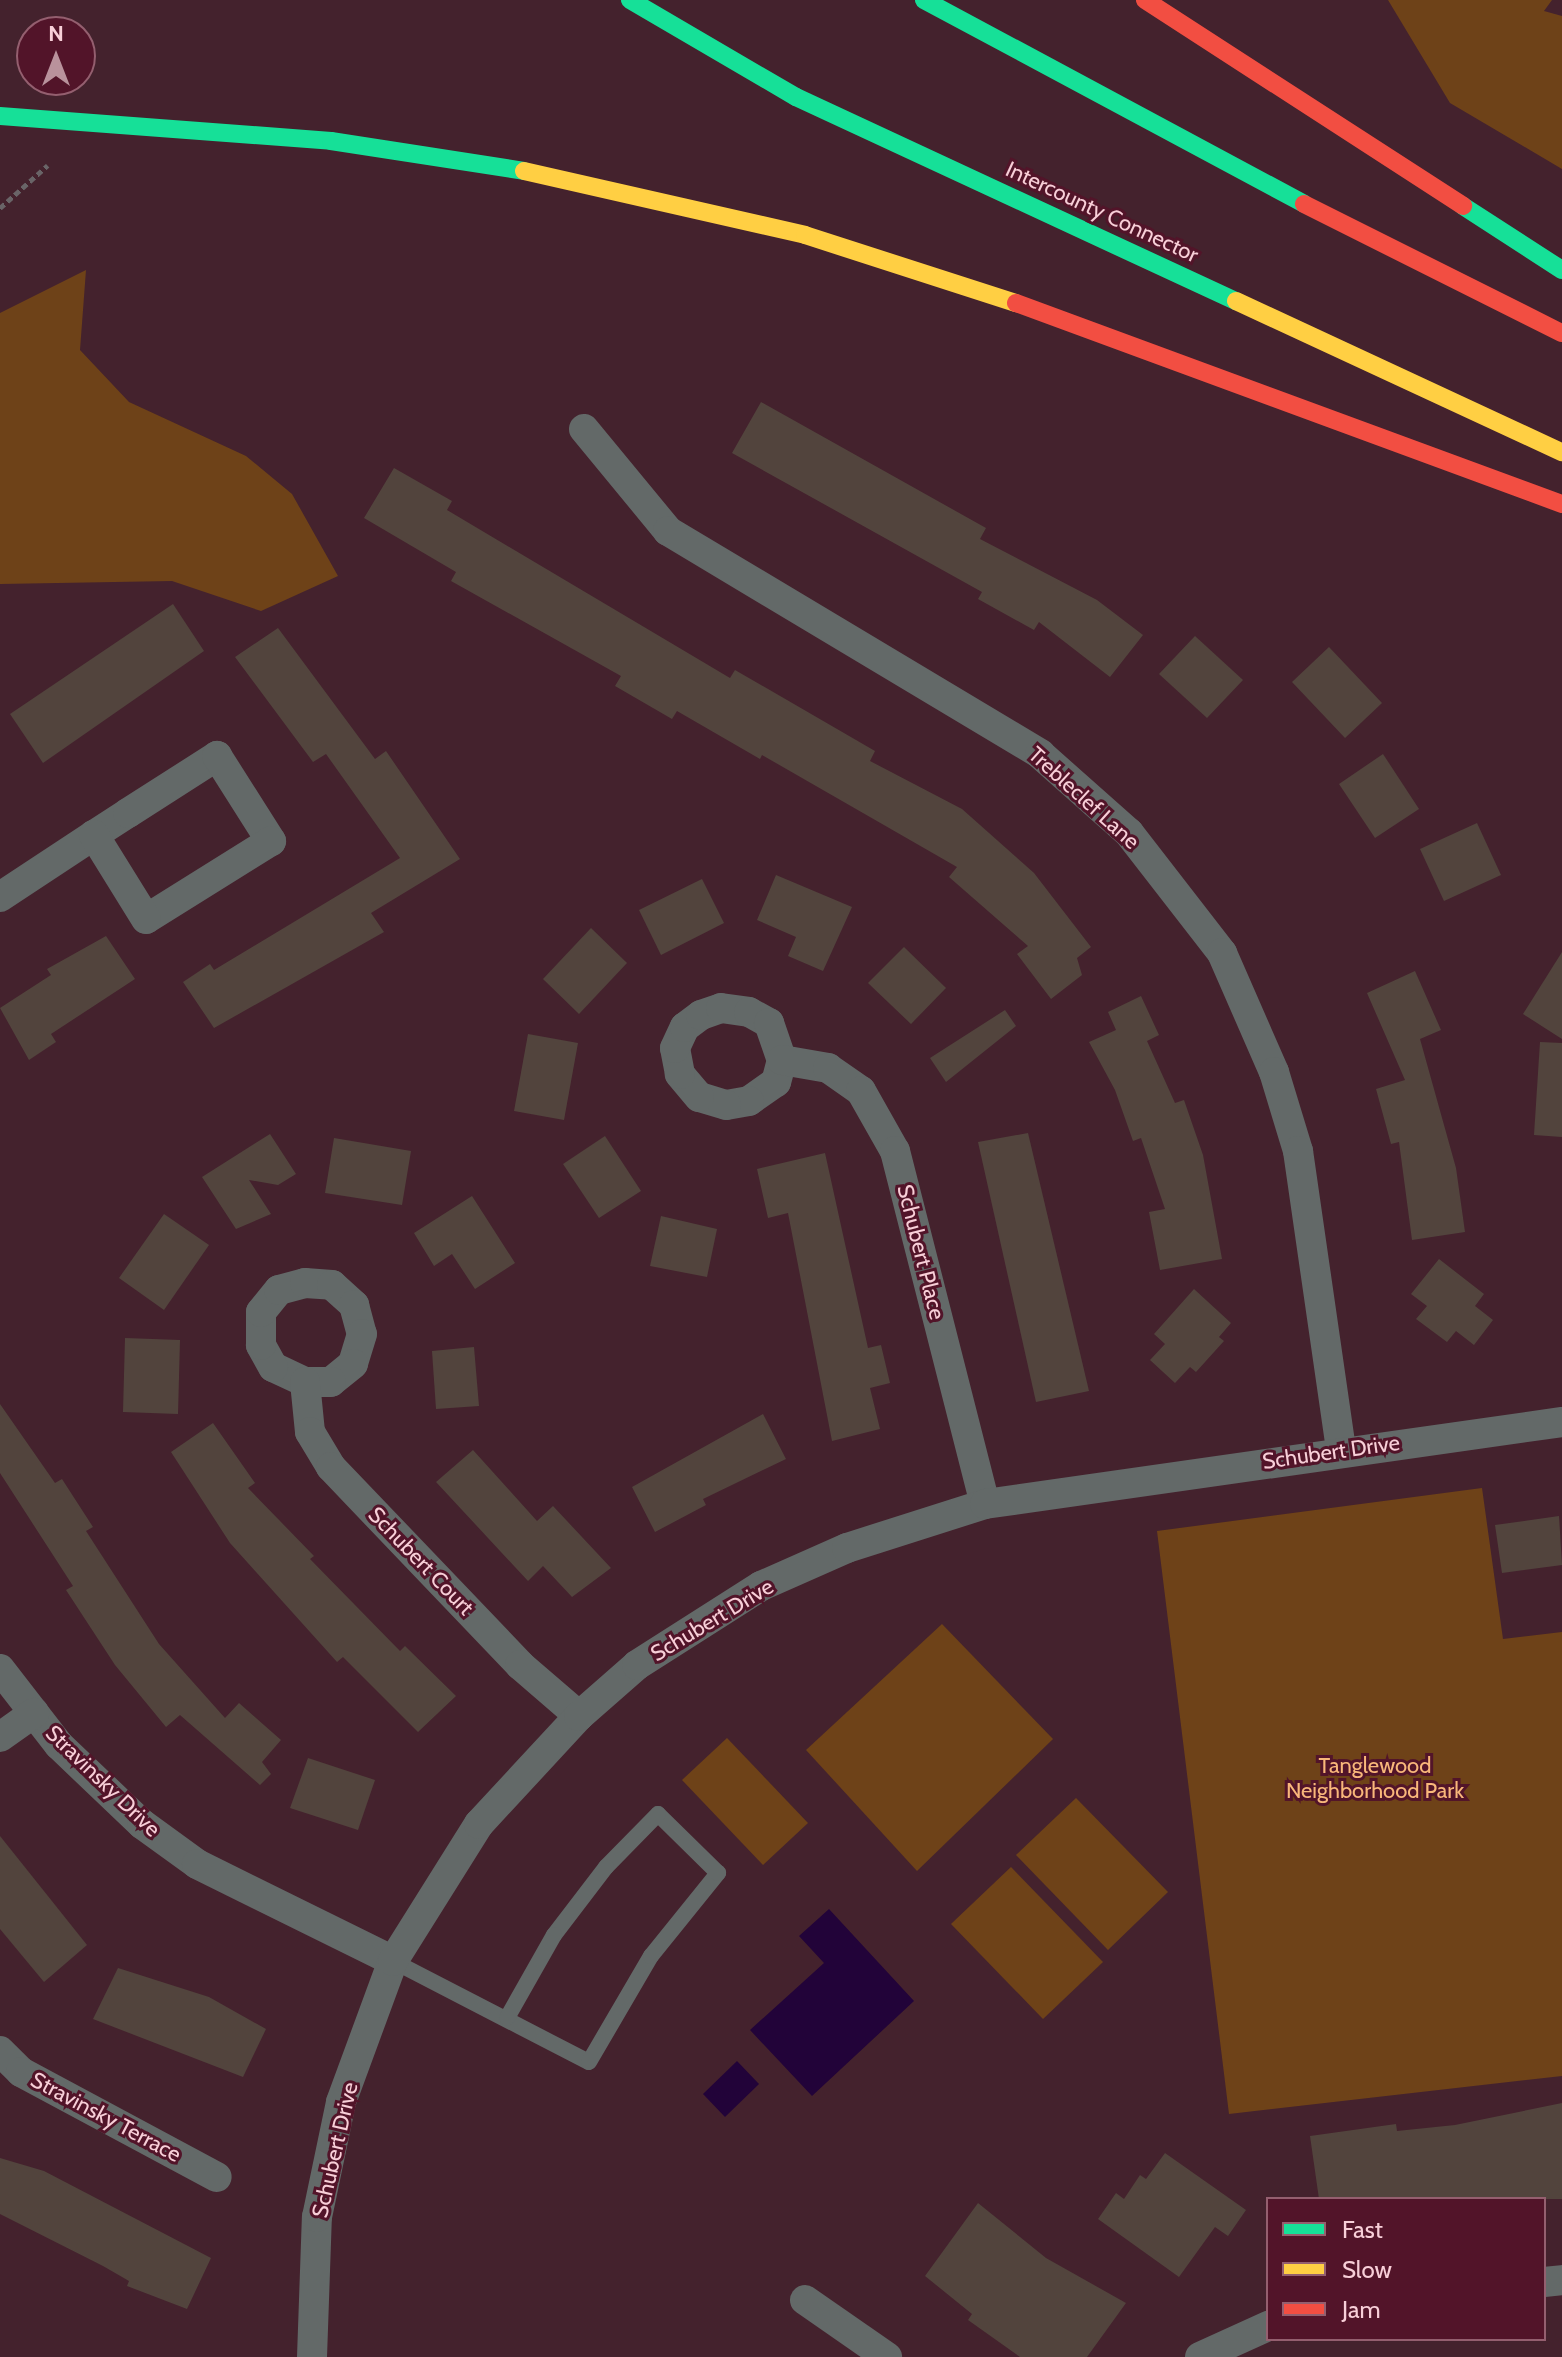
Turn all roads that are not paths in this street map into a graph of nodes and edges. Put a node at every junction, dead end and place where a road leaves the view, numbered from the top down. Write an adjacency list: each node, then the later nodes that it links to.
1 (630, 0): 8 (highway, Intercounty Connector)
2 (924, 0): 6 (highway)
3 (1145, 0): 5 (highway)
4 (0, 116): 9 (highway)
5 (1562, 270)
6 (1562, 333)
7 (584, 429): 15 (street, Trebleclef Lane)
8 (1562, 452)
9 (1562, 504)
10 (94, 835): 10 (street); 11 (street)
11 (0, 897)
12 (782, 1060): 16 (street, Schubert Place)
13 (305, 1382): 19 (street, Schubert Court)
14 (1562, 1422): 15 (street, Schubert Drive)
15 (1341, 1450): 16 (street, Schubert Drive)
16 (985, 1504): 19 (street, Schubert Drive)
17 (0, 1669): 18 (street, Stravinsky Drive)
18 (34, 1713): 20 (street); 21 (street, Stravinsky Drive)
19 (579, 1716): 21 (street, Schubert Drive)
20 (0, 1737)
21 (393, 1961): 22 (lane); 27 (street, Schubert Drive)
22 (507, 2018): 22 (lane)
23 (0, 2051): 24 (street, Stravinsky Terrace)
24 (217, 2177)
25 (805, 2300): 28 (street)
26 (1266, 2327): 29 (street)
27 (312, 2357)
28 (887, 2357)
29 (1200, 2357)

